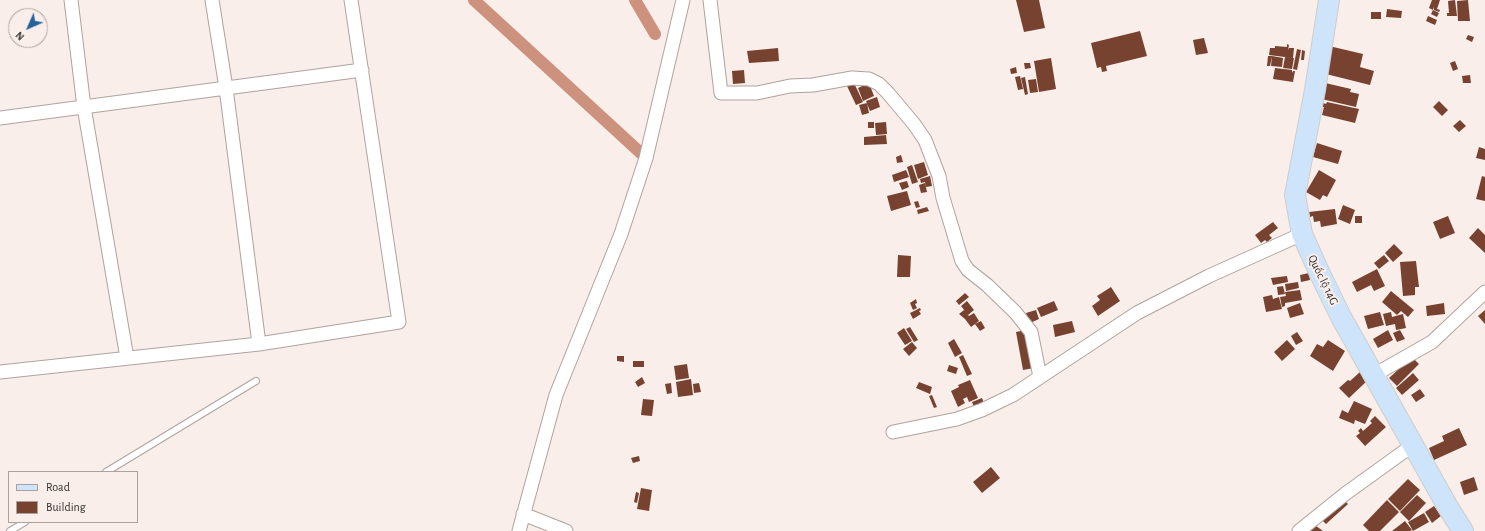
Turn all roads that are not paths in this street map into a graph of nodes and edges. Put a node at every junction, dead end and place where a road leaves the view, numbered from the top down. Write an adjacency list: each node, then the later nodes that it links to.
1 (71, 0): 9 (street)
2 (212, 0): 8 (street)
3 (351, 0): 7 (street)
4 (683, 0): 22 (street)
5 (710, 0): 17 (street)
6 (1329, 0): 11 (main road, Quốc lộ 14G)
7 (362, 70): 8 (street); 13 (street)
8 (226, 88): 9 (street); 13 (street)
9 (84, 107): 10 (street); 14 (street)
10 (0, 118)
11 (1302, 234): 16 (main road, Quốc lộ 14G); 17 (street)
12 (1485, 292): 16 (street)
13 (259, 344): 14 (street)
14 (127, 358): 15 (street)
15 (0, 372)
16 (1374, 375): 20 (main road, Quốc lộ 14G)
17 (1040, 377): 19 (street)
18 (256, 380): 21 (lane)
19 (893, 432)
20 (1413, 445): 27 (street); 28 (main road, Quốc lộ 14G)
21 (108, 471)
22 (523, 514): 25 (street); 26 (street)
23 (23, 523): 24 (lane)
24 (10, 531)
25 (519, 531)
26 (566, 531)
27 (1299, 531)
28 (1463, 531)

